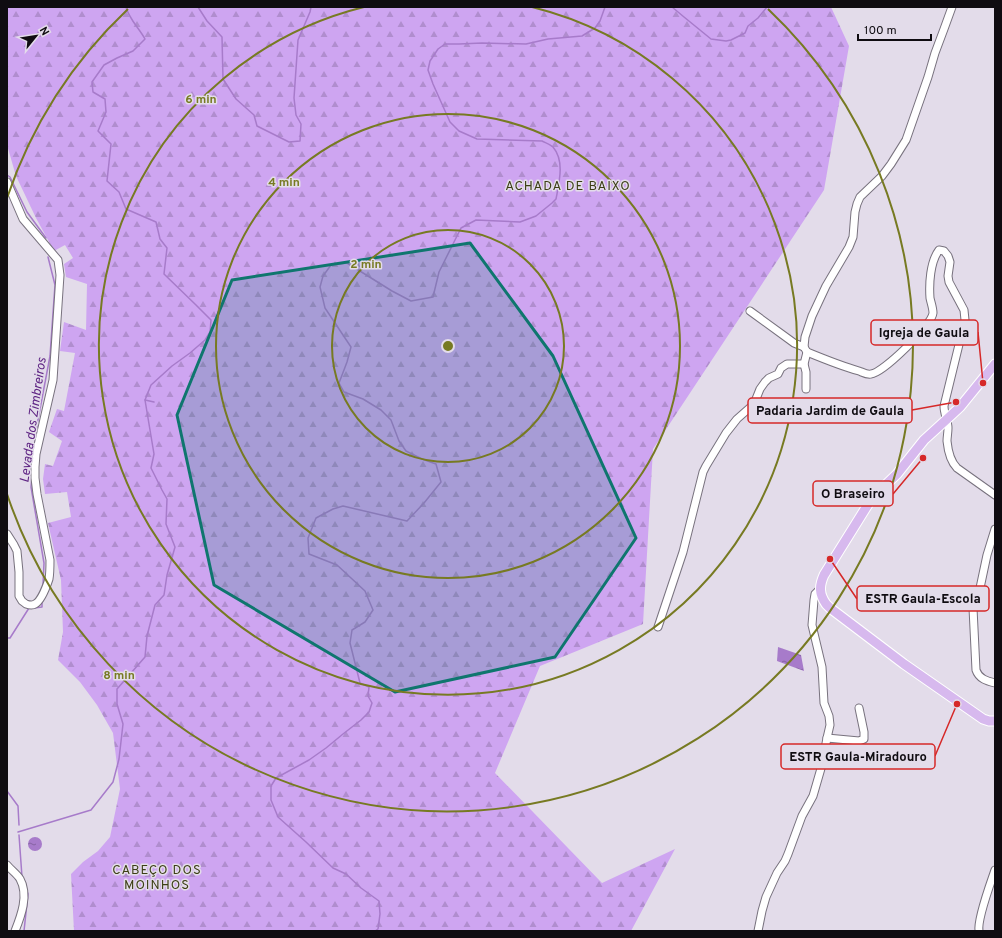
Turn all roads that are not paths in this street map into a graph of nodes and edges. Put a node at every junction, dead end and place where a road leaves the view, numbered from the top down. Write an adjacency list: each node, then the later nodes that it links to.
1 (952, 7): 4 (street)
2 (7, 182): 11 (street)
3 (750, 311): 4 (street)
4 (805, 350): 5 (street); 8 (street)
5 (804, 364): 7 (street); 13 (street)
6 (995, 364): 8 (main road)
7 (806, 389)
8 (946, 420): 9 (street); 12 (main road)
9 (995, 495)
10 (995, 529): 14 (street)
11 (7, 534)
12 (820, 589): 16 (main road); 18 (street)
13 (658, 627)
14 (995, 683)
15 (859, 708): 18 (street)
16 (995, 720): 17 (street)
17 (995, 728)
18 (827, 738): 22 (street)
19 (7, 865): 21 (street)
20 (995, 870): 23 (street)
21 (15, 931)
22 (758, 931)
23 (979, 931)

